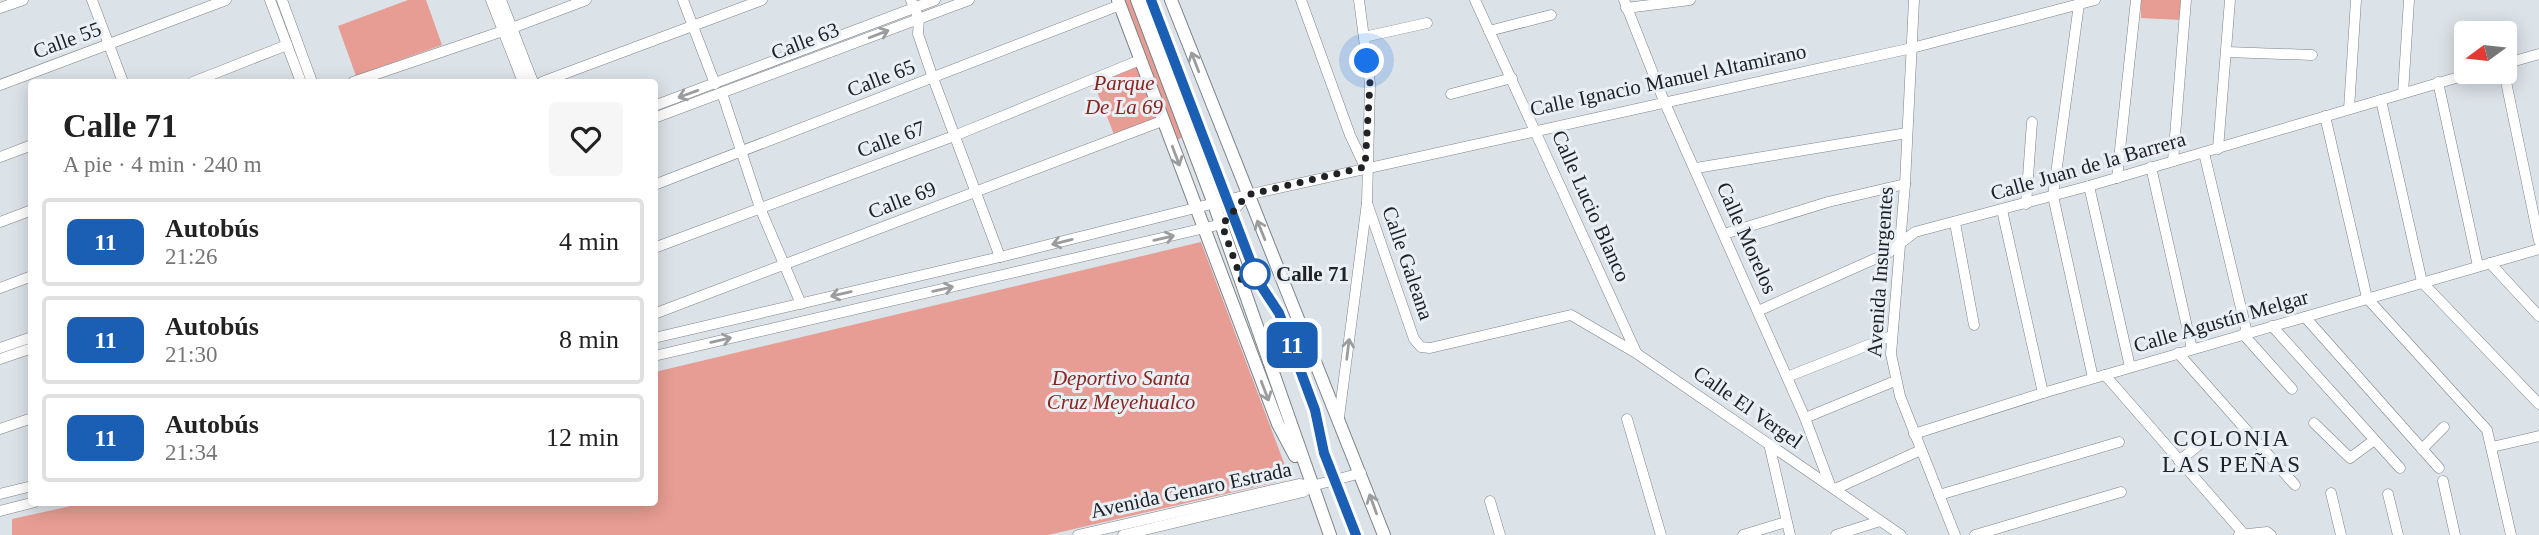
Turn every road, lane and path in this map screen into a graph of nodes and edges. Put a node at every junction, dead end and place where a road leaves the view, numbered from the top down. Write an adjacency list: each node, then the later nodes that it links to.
1 (23, 0): 31 (street)
2 (92, 0): 42 (street)
3 (226, 0): 42 (street, Calle 55)
4 (270, 0): 43 (street)
5 (282, 0): 56 (street)
6 (491, 0): 38 (street)
7 (501, 0): 38 (street)
8 (586, 0): 38 (street)
9 (683, 0): 37 (street)
10 (762, 0): 37 (street)
11 (898, 0): 32 (street)
12 (935, 0): 28 (street, Calle 63)
13 (969, 0): 34 (street, Calle 63)
14 (1137, 0): 94 (main road)
15 (1171, 0): 92 (main road, one-way to 15)
16 (1301, 0): 84 (street)
17 (1359, 0): 41 (street)
18 (1475, 0): 39 (street, Calle Lucio Blanco)
19 (1690, 0): 29 (street, Calle Morelos)
20 (1914, 0): 44 (street, Avenida Insurgentes)
21 (2095, 0): 30 (street, Calle Ignacio Manuel Altamirano)
22 (2136, 0): 87 (street)
23 (2186, 0): 83 (street)
24 (2230, 0): 45 (street)
25 (2356, 0): 70 (street)
26 (2409, 0): 65 (street)
27 (1119, 3): 48 (main road); 50 (street, Calle 65)
28 (913, 4): 32 (street, Calle 63); 34 (street)
29 (1625, 4): 68 (street, Calle Morelos)
30 (2079, 4): 44 (street, Calle Ignacio Manuel Altamirano); 93 (street)
31 (0, 8)
32 (903, 12): 35 (street); 64 (street, Calle 63)
33 (1551, 15): 39 (street)
34 (919, 19): 35 (street, Calle 63); 40 (street)
35 (908, 23): 40 (street); 64 (street, Calle 63, one-way to 35)
36 (1427, 23): 41 (street)
37 (694, 27): 60 (street); 64 (street)
38 (508, 29): 57 (street); 58 (street); 59 (street)
39 (1489, 31): 51 (street, Calle Lucio Blanco)
40 (918, 34): 50 (street)
41 (1364, 37): 84 (street)
42 (109, 45): 53 (street); 63 (street, Calle 55)
43 (287, 45): 54 (street); 55 (street)
44 (1912, 48): 68 (street, Calle Ignacio Manuel Altamirano); 76 (street, Avenida Insurgentes)
45 (2227, 52): 46 (street); 79 (street)
46 (2312, 55)
47 (2538, 57): 49 (street)
48 (1140, 60): 73 (main road); 77 (street, Calle 67)
49 (2517, 61)
50 (933, 78): 77 (street); 80 (street, Calle 65)
51 (1512, 78): 66 (street); 75 (street, Calle Lucio Blanco)
52 (2454, 78): 61 (street, Calle Juan de la Barrera)
53 (122, 79)
54 (201, 79)
55 (300, 79)
56 (311, 79)
57 (362, 79)
58 (522, 79)
59 (532, 79)
60 (549, 79)
61 (2438, 82): 65 (street, Calle Juan de la Barrera); 113 (street)
62 (2506, 84): 107 (street)
63 (0, 85)
64 (719, 88): 69 (street, Calle 63, one-way to 69); 71 (street, Calle 63); 80 (street)
65 (2403, 93): 67 (street, Calle Juan de la Barrera)
66 (1451, 94)
67 (2381, 100): 70 (street, Calle Juan de la Barrera); 115 (street)
68 (1664, 101): 75 (street, Calle Ignacio Manuel Altamirano); 86 (street, Calle Morelos)
69 (658, 105)
70 (2349, 109): 72 (street, Calle Juan de la Barrera)
71 (658, 116)
72 (2325, 116): 79 (street, Calle Juan de la Barrera); 117 (street)
73 (1162, 121): 91 (street, Calle 69); 98 (main road, one-way to 98)
74 (2032, 122): 96 (street)
75 (1535, 128): 84 (street, Calle Ignacio Manuel Altamirano); 133 (street, Calle Lucio Blanco)
76 (1907, 133): 86 (street); 89 (street, Avenida Insurgentes)
77 (954, 136): 91 (street); 97 (street, Calle 67)
78 (28, 146): 82 (street)
79 (2218, 149): 81 (street, Calle Juan de la Barrera)
80 (741, 151): 88 (street, Calle 65); 97 (street)
81 (2204, 153): 83 (street, Calle Juan de la Barrera); 126 (street)
82 (0, 157)
83 (2174, 161): 85 (street, Calle Juan de la Barrera)
84 (1365, 167): 92 (street, Calle Ignacio Manuel Altamirano); 95 (street)
85 (2151, 167): 87 (street, Calle Juan de la Barrera); 132 (street)
86 (1696, 168): 105 (street, Calle Morelos)
87 (2116, 178): 90 (street, Calle Juan de la Barrera)
88 (658, 183)
89 (1905, 184): 105 (street); 106 (street, Avenida Insurgentes)
90 (2089, 186): 93 (street, Calle Juan de la Barrera); 137 (street)
91 (976, 192): 110 (street); 112 (street, Calle 69)
92 (1247, 195): 94 (street); 103 (street); 145 (main road, one-way to 92)
93 (2053, 195): 96 (street, Calle Juan de la Barrera); 140 (street)
94 (1214, 204): 98 (street); 103 (main road)
95 (1367, 204): 121 (street, Calle Galeana); 145 (street, one-way to 95)
96 (2026, 204): 99 (street, Calle Juan de la Barrera)
97 (760, 208): 108 (street, Calle 67); 112 (street)
98 (1196, 209): 104 (main road); 110 (street, one-way to 110)
99 (2001, 211): 102 (street, Calle Juan de la Barrera); 143 (street)
100 (28, 212): 101 (street)
101 (0, 222)
102 (1955, 223): 106 (street, Calle Juan de la Barrera); 124 (street)
103 (1222, 225): 104 (street); 167 (main road)
104 (1204, 229): 135 (street, one-way to 104); 167 (main road, one-way to 167)
105 (1724, 234): 119 (street, Calle Morelos)
106 (1901, 241): 119 (street, Calle Juan de la Barrera); 127 (street, Avenida Insurgentes)
107 (2539, 241)
108 (658, 246)
109 (2539, 248): 111 (street, Calle Agustín Melgar)
110 (1000, 257): 118 (street, one-way to 118)
111 (2490, 263): 113 (street, Calle Agustín Melgar); 122 (street)
112 (784, 265): 118 (street); 120 (street, Calle 69)
113 (2477, 266): 115 (street, Calle Agustín Melgar)
114 (28, 278): 116 (street)
115 (2422, 282): 117 (street, Calle Agustín Melgar); 144 (street)
116 (0, 288)
117 (2367, 298): 123 (street, Calle Agustín Melgar); 158 (street)
118 (801, 303): 128 (street)
119 (1758, 311): 139 (street, Calle Morelos)
120 (658, 312)
121 (1571, 315): 133 (street, Calle El Vergel)
122 (2539, 316)
123 (2305, 317): 125 (street, Calle Agustín Melgar); 159 (street)
124 (1974, 325)
125 (2272, 326): 126 (street, Calle Agustín Melgar); 156 (street)
126 (2245, 334): 132 (street, Calle Agustín Melgar); 142 (street)
127 (1891, 336): 139 (street); 141 (street, Avenida Insurgentes)
128 (658, 337)
129 (28, 338): 130 (street)
130 (0, 348)
131 (28, 349): 136 (street)
132 (2192, 349): 134 (street, Calle Agustín Melgar)
133 (1636, 353): 157 (street, Calle El Vergel)
134 (2178, 353): 137 (street, Calle Agustín Melgar); 166 (street)
135 (658, 355)
136 (0, 359)
137 (2130, 367): 138 (street, Calle Agustín Melgar)
138 (2105, 375): 140 (street, Calle Agustín Melgar); 161 (street)
139 (1787, 377): 146 (street, Calle Morelos)
140 (2093, 378): 143 (street, Calle Agustín Melgar)
141 (1895, 381): 146 (street); 152 (street, Avenida Insurgentes)
142 (2292, 389)
143 (2043, 393): 152 (street, Calle Agustín Melgar)
144 (2539, 404)
145 (1339, 417): 164 (main road)
146 (1805, 418): 169 (street, Calle Morelos)
147 (28, 419): 151 (street)
148 (1627, 419): 186 (street)
149 (2314, 423): 156 (street)
150 (2444, 426): 159 (street)
151 (0, 429)
152 (1914, 433): 160 (street, Avenida Insurgentes)
153 (2539, 436): 158 (street)
154 (2206, 439): 161 (street)
155 (2119, 442): 174 (street)
156 (2373, 442): 162 (street)
157 (1770, 447): 169 (street, Calle El Vergel); 179 (street)
158 (2492, 447): 197 (street)
159 (2422, 449): 163 (street)
160 (1920, 450): 169 (street); 174 (street, Avenida Insurgentes)
161 (2179, 461): 180 (street)
162 (2399, 468)
163 (2439, 468)
164 (1362, 473): 167 (street, Avenida Genaro Estrada); 184 (main road, one-way to 164)
165 (2443, 481): 196 (street)
166 (2295, 485)
167 (1312, 486): 181 (street, Avenida Genaro Estrada); 182 (street, Avenida Genaro Estrada); 183 (main road)
168 (28, 487): 172 (street)
169 (1832, 487): 178 (street, Calle El Vergel)
170 (2121, 492): 192 (street)
171 (2331, 493): 194 (street)
172 (0, 494)
173 (2388, 494): 195 (street)
174 (1939, 495): 191 (street, Avenida Insurgentes)
175 (1490, 501): 185 (street)
176 (28, 504): 177 (street)
177 (0, 511)
178 (1880, 520): 189 (street); 190 (street, Calle El Vergel)
179 (1786, 522): 187 (street); 188 (street)
180 (2240, 534): 193 (street)
181 (1078, 535)
182 (1123, 535)
183 (1330, 535)
184 (1384, 535)
185 (1500, 535)
186 (1661, 535)
187 (1743, 535)
188 (1790, 535)
189 (1836, 535)
190 (1901, 535)
191 (1955, 535)
192 (1975, 535)
193 (2270, 535)
194 (2341, 535)
195 (2398, 535)
196 (2455, 535)
197 (2511, 535)

